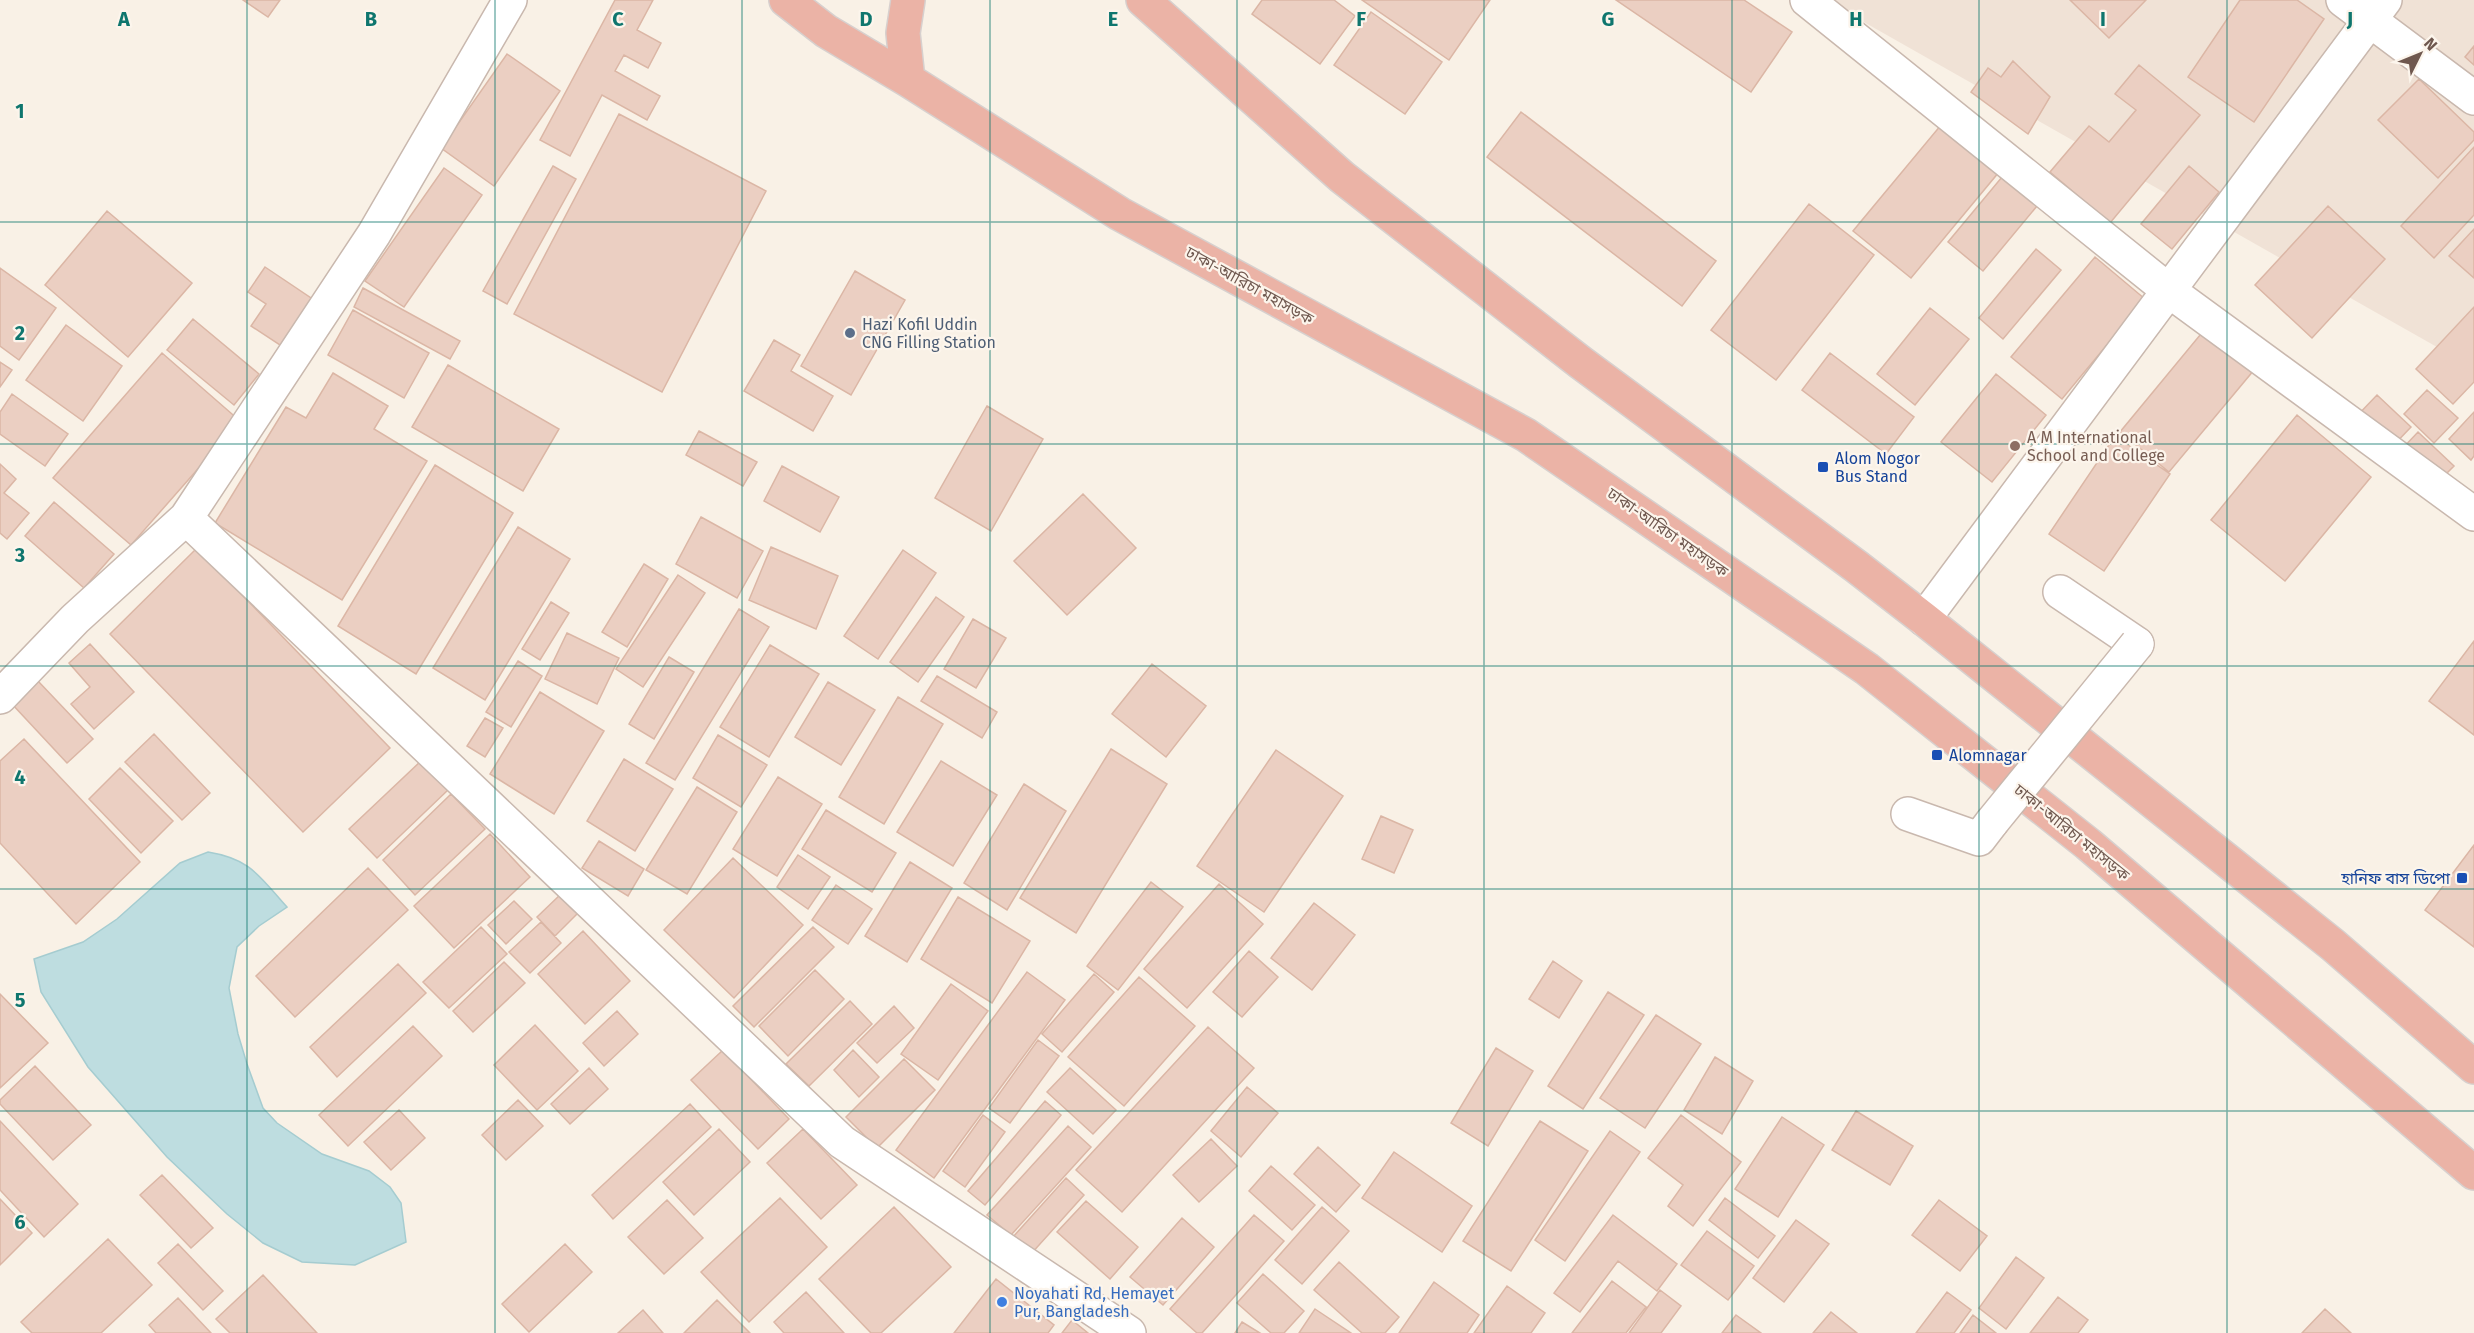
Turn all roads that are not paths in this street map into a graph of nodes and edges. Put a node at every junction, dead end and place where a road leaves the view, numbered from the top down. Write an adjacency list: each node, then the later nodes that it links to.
1 (510, 0): 12 (street)
2 (786, 0): 8 (highway, ঢাকা-আরিচা মহাসড়ক)
3 (908, 0): 8 (highway)
4 (1143, 0): 14 (highway)
5 (1807, 0): 10 (street)
6 (2343, 0): 7 (street)
7 (2377, 10): 9 (street); 10 (street)
8 (908, 80): 18 (highway, ঢাকা-আরিচা মহাসড়ক)
9 (2474, 98)
10 (2168, 290): 11 (street); 14 (street)
11 (2474, 514)
12 (186, 518): 15 (street); 19 (street)
13 (2060, 592): 16 (street, bridge)
14 (1924, 619): 17 (highway)
15 (0, 697)
16 (1908, 814)
17 (2474, 1067)
18 (2474, 1173)
19 (1129, 1333)

